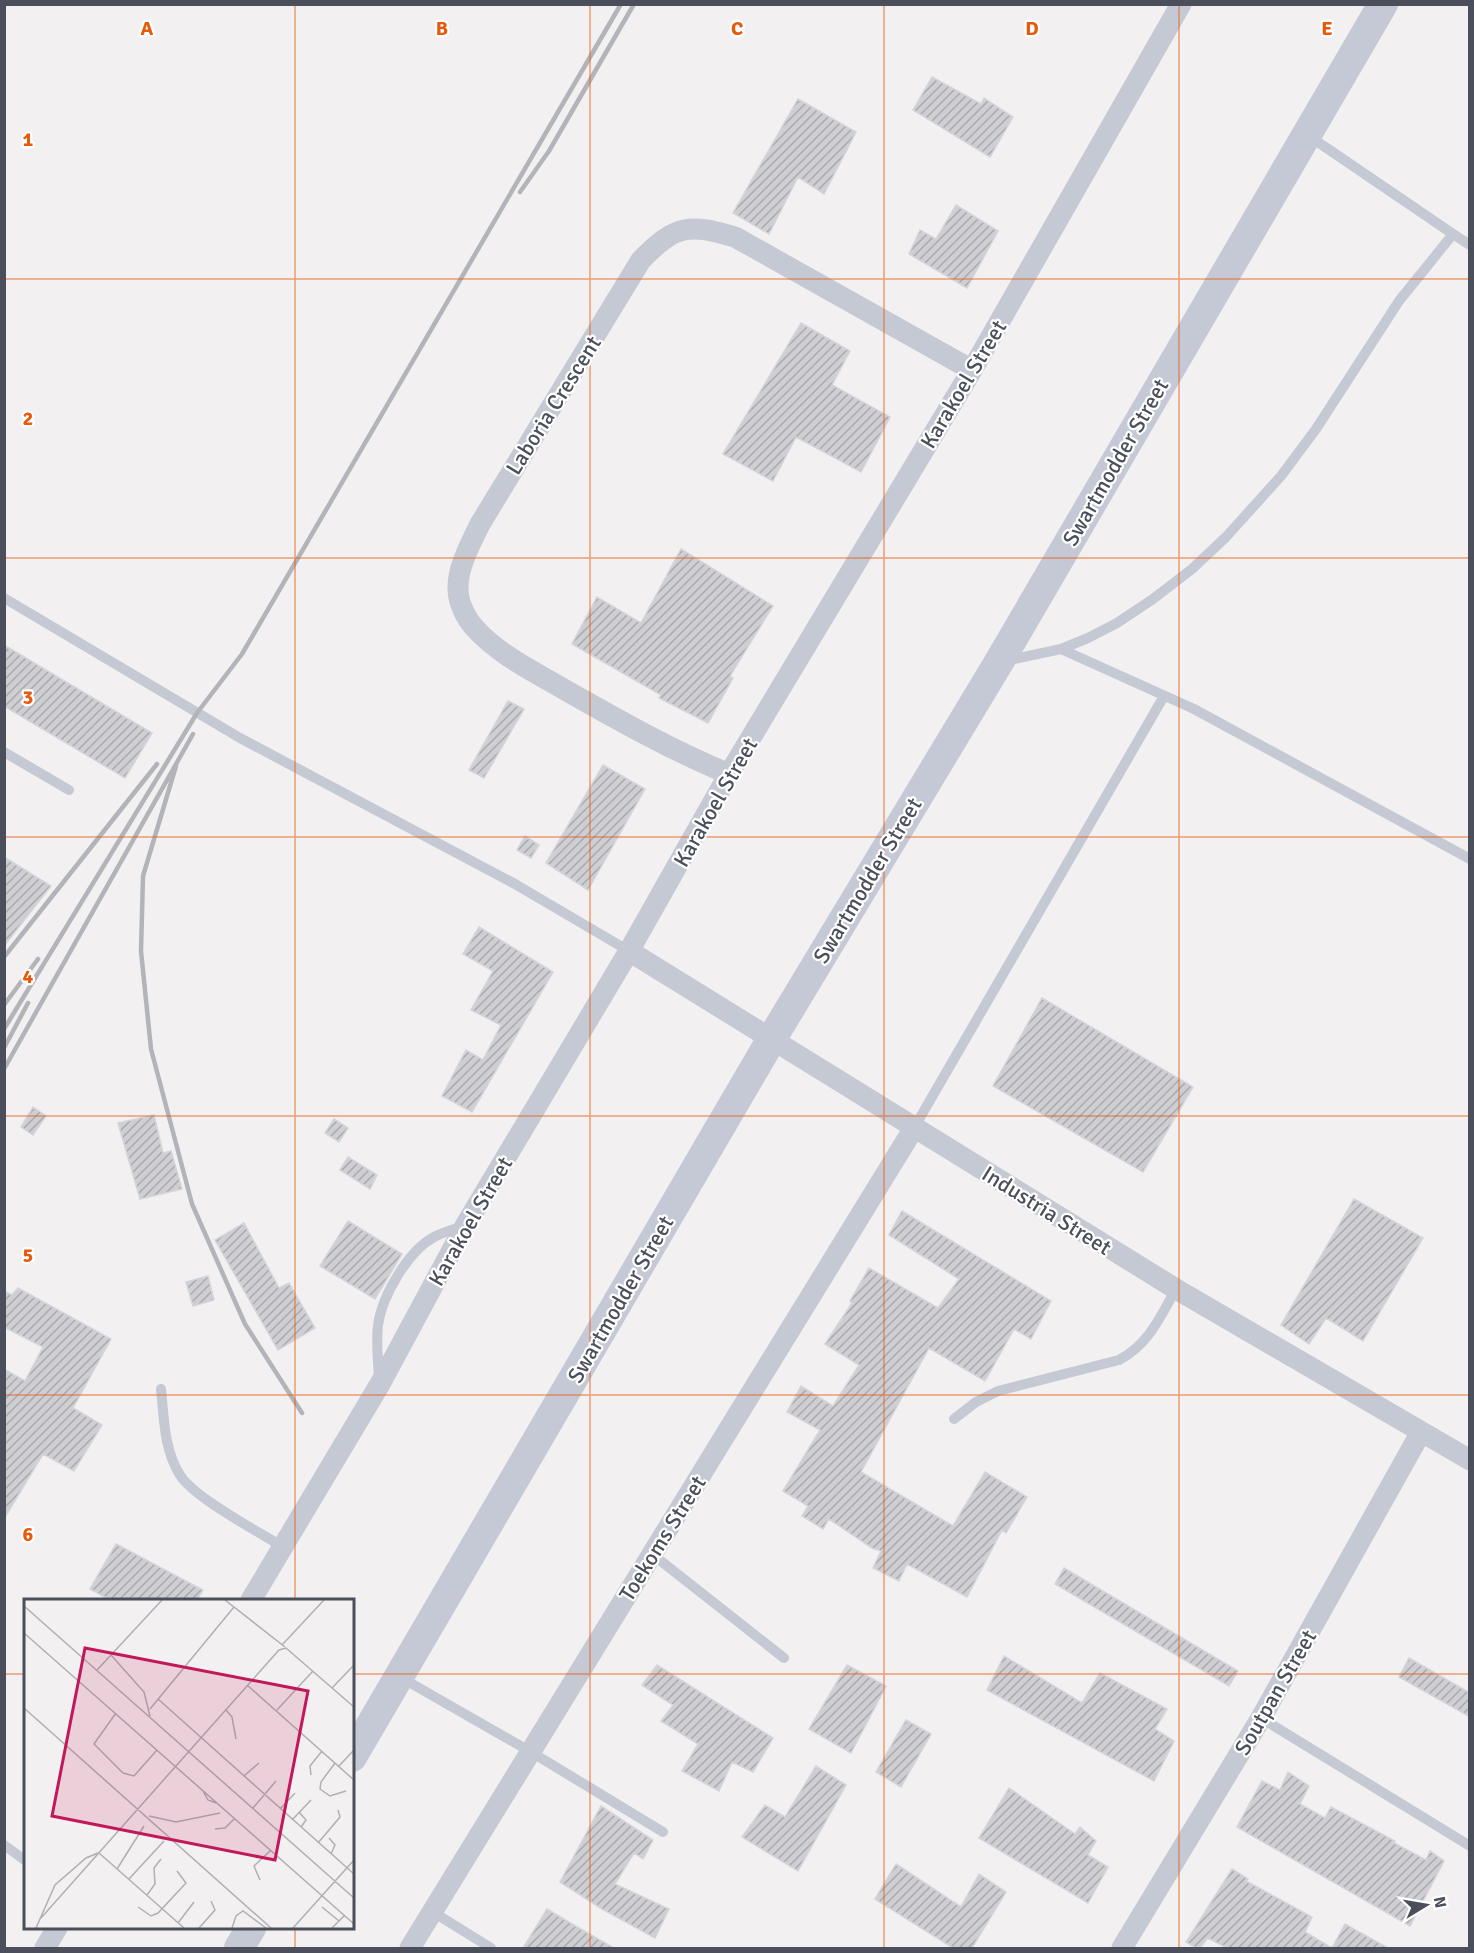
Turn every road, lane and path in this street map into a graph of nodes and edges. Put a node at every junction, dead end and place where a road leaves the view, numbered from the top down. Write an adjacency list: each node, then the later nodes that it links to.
1 (1181, 4): 6 (street, Karakoel Street)
2 (1383, 4): 3 (main road, Swartmodder Street)
3 (1307, 134): 4 (lane); 9 (main road, Swartmodder Street)
4 (1453, 234): 5 (lane); 8 (lane)
5 (1470, 245)
6 (972, 370): 12 (street, Karakoel Street); 12 (street, Laboria Crescent)
7 (4, 598): 15 (lane)
8 (1061, 649): 9 (lane); 10 (lane)
9 (999, 662): 16 (main road, Swartmodder Street)
10 (1164, 696): 14 (lane); 17 (lane)
11 (4, 752): 13 (lane)
12 (729, 774): 15 (street, Karakoel Street)
13 (69, 790)
14 (1470, 859)
15 (629, 951): 16 (street, Industria Street); 18 (street, Karakoel Street)
16 (771, 1040): 17 (street, Industria Street); 29 (main road, Swartmodder Street)
17 (914, 1128): 19 (street, Industria Street); 26 (street, Toekoms Street)
18 (465, 1226): 20 (street, Karakoel Street); 20 (lane)
19 (1176, 1289): 22 (lane); 23 (street, Industria Street)
20 (380, 1384): 25 (street, Karakoel Street)
21 (161, 1389): 25 (lane)
22 (954, 1419)
23 (1421, 1432): 24 (street, Industria Street); 30 (street, Soutpan Street)
24 (1470, 1460)
25 (283, 1547): 27 (street, Karakoel Street)
26 (652, 1554): 28 (lane); 31 (street, Toekoms Street)
27 (252, 1599)
28 (784, 1658)
29 (400, 1677): 31 (lane); 32 (main road, Swartmodder Street)
30 (1261, 1718): 35 (lane); 44 (street, Soutpan Street)
31 (531, 1752): 33 (lane); 37 (street, Toekoms Street)
32 (354, 1754)
33 (663, 1832)
34 (4, 1845): 36 (lane)
35 (1470, 1846)
36 (24, 1860)
37 (433, 1912): 42 (street, Toekoms Street); 43 (lane)
38 (56, 1929): 40 (street)
39 (250, 1929): 41 (main road)
40 (45, 1948)
41 (239, 1948)
42 (410, 1948)
43 (491, 1948)
44 (1122, 1948)

